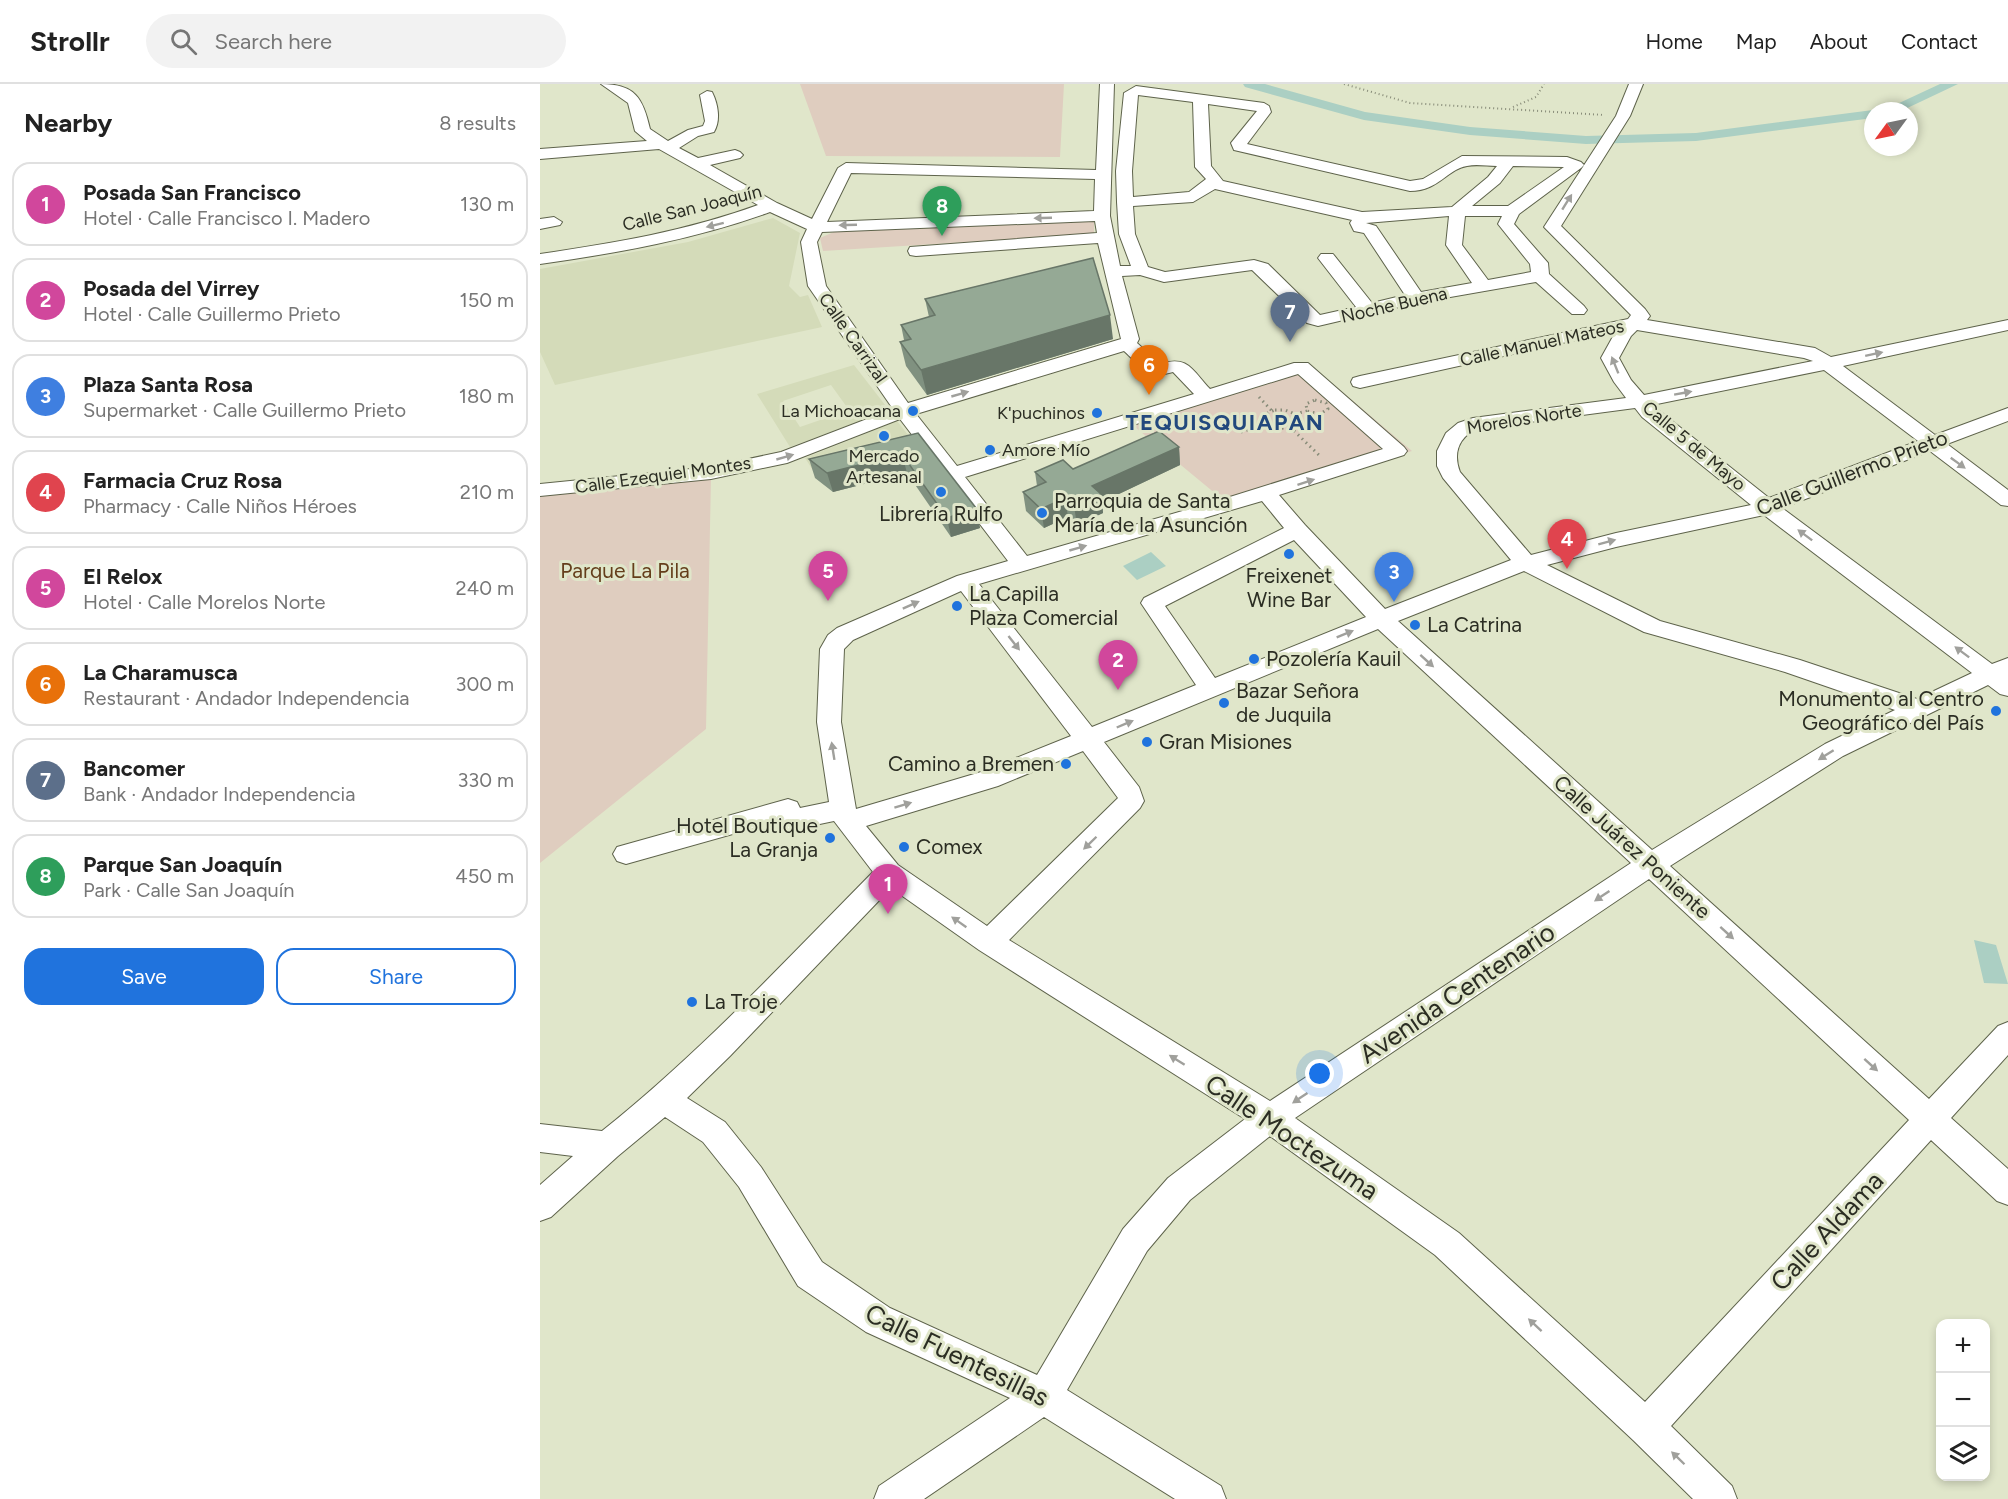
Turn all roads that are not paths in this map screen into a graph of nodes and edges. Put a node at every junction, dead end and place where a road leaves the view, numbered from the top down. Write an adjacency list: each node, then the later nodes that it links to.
1 (608, 84): 6 (street)
2 (1107, 84): 12 (street)
3 (1636, 84): 33 (street, one-way to 3)
4 (707, 95): 6 (street)
5 (1200, 98): 11 (street); 13 (street); 15 (street)
6 (665, 146): 7 (street); 10 (street)
7 (540, 154)
8 (735, 155): 10 (street)
9 (1508, 162): 11 (street); 17 (street); 18 (street)
10 (695, 163): 16 (street)
11 (1352, 173): 14 (street)
12 (1104, 175): 19 (street); 21 (street)
13 (1214, 181): 15 (street); 20 (street)
14 (1342, 190)
15 (1125, 202): 26 (street)
16 (771, 206): 21 (street, Calle San Joaquín); 25 (street, Calle San Joaquín, one-way to 25)
17 (1458, 211): 18 (street); 20 (street); 29 (street)
18 (1512, 211): 28 (street)
19 (1102, 216): 21 (street, Calle San Joaquín, one-way to 21); 22 (street)
20 (1362, 217): 30 (street)
21 (815, 227): 40 (street, Calle Carrizal)
22 (1105, 237): 23 (street); 27 (street)
23 (916, 251)
24 (1327, 258): 31 (street)
25 (540, 259)
26 (1141, 270): 27 (street, Noche Buena); 31 (street, Noche Buena)
27 (1112, 272): 35 (street)
28 (1540, 276): 29 (street, Noche Buena); 32 (street)
29 (1483, 285): 30 (street, Noche Buena)
30 (1416, 298): 31 (street, Noche Buena)
31 (1368, 310)
32 (1578, 310)
33 (1633, 324): 36 (street, Calle Manuel Mateos); 37 (street, Calle Manuel Mateos); 39 (street, Calle 5 de Mayo, one-way to 33)
34 (2008, 325): 36 (street, Morelos Norte, one-way to 34)
35 (1127, 344): 38 (street); 40 (street, Calle Ezequiel Montes, one-way to 35)
36 (1828, 364): 39 (street, Morelos Norte, one-way to 36); 42 (street, Calle Manuel Mateos)
37 (1360, 382)
38 (1207, 396): 43 (street); 45 (street, one-way to 38)
39 (1640, 401): 47 (street, Calle 5 de Mayo); 49 (street, Morelos Norte)
40 (904, 411): 43 (street, Calle Carrizal); 44 (street, Calle Ezequiel Montes, one-way to 40)
41 (2008, 414): 42 (street, Calle Guillermo Prieto)
42 (1930, 443): 46 (street, Calle Manuel Mateos, one-way to 46); 47 (street, Calle Guillermo Prieto)
43 (952, 474): 50 (street, Calle Carrizal)
44 (540, 490)
45 (1267, 494): 48 (street, Calle Juárez Poniente); 50 (street, one-way to 45)
46 (2008, 500)
47 (1766, 507): 49 (street, Calle Guillermo Prieto, one-way to 47); 53 (street, Calle 5 de Mayo, one-way to 47)
48 (1297, 531): 52 (street, Calle Juárez Poniente); 54 (street)
49 (1526, 562): 52 (street, Calle Guillermo Prieto); 55 (street)
50 (1022, 564): 51 (street)
51 (965, 581): 56 (street, one-way to 56); 57 (street, one-way to 51)
52 (1382, 619): 54 (street, Calle Guillermo Prieto, one-way to 52); 59 (street, Calle Juárez Poniente, one-way to 59)
53 (2003, 676): 55 (street, Avenida Centenario)
54 (1210, 688): 56 (street, Calle Guillermo Prieto, one-way to 54)
55 (1919, 709): 59 (street, Avenida Centenario, one-way to 59)
56 (1089, 739): 57 (street, Calle Guillermo Prieto, one-way to 56); 61 (street, one-way to 61)
57 (845, 815): 58 (street, Calle Guillermo Prieto); 60 (street, Calle Moctezuma)
58 (626, 854)
59 (1651, 864): 64 (street, Avenida Centenario, one-way to 64); 65 (street, Calle Juárez Poniente, one-way to 65)
60 (889, 873): 61 (street, Calle Moctezuma, one-way to 60); 63 (street)
61 (989, 942): 64 (street, Calle Moctezuma, one-way to 61)
62 (2008, 1035): 65 (street, Calle Aldama)
63 (664, 1100): 67 (street); 70 (street, Calle Fuentesillas)
64 (1270, 1118): 70 (street, Avenida Centenario); 71 (street, Calle Moctezuma, one-way to 64)
65 (1930, 1119): 68 (street, Calle Juárez Poniente); 71 (street, Calle Aldama)
66 (540, 1138): 67 (street)
67 (607, 1146): 69 (street)
68 (2008, 1190)
69 (540, 1206)
70 (1044, 1396): 72 (street, Avenida Centenario); 73 (street, Calle Fuentesillas)
71 (1646, 1427): 74 (street, Calle Moctezuma, one-way to 71)
72 (892, 1499)
73 (1208, 1499)
74 (1719, 1499)

